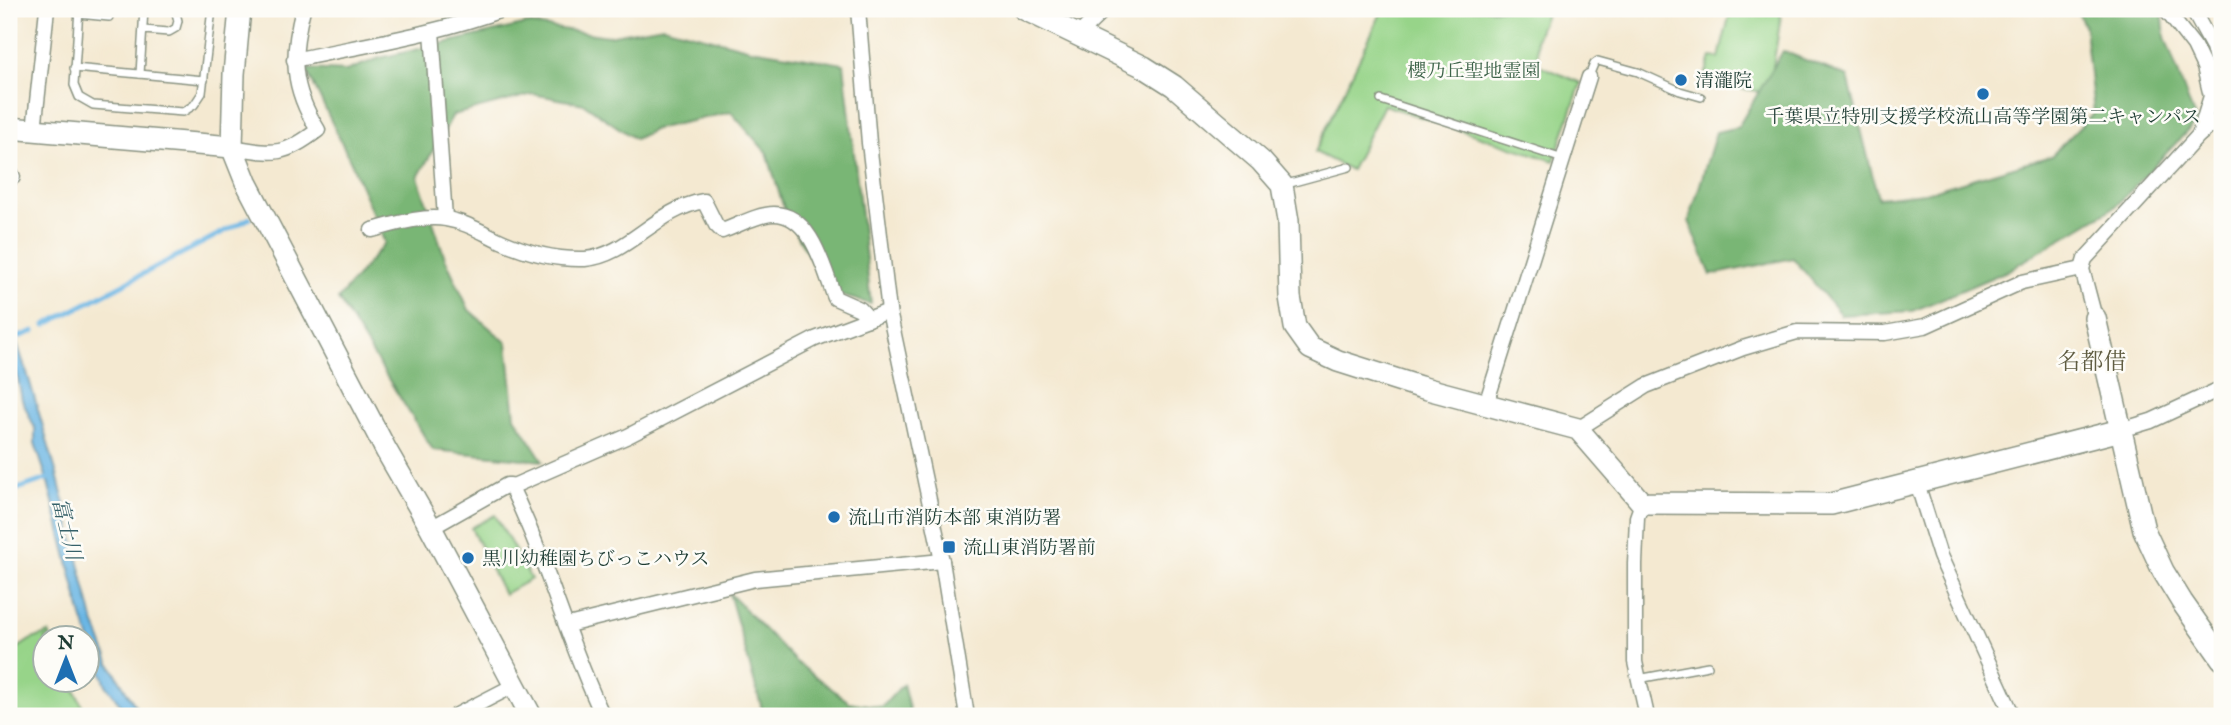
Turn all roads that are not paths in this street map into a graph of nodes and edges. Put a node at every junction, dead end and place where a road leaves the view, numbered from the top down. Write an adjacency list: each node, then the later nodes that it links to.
1 (47, 9): 28 (street)
2 (110, 9): 14 (lane)
3 (144, 9): 15 (lane)
4 (175, 9): 15 (lane)
5 (212, 9): 22 (lane)
6 (240, 9): 30 (street)
7 (303, 9): 18 (street)
8 (504, 9): 16 (street)
9 (858, 9): 37 (street)
10 (1024, 9): 17 (street)
11 (1105, 9): 17 (street)
12 (2165, 9): 23 (street)
13 (2192, 9): 23 (street)
14 (78, 11): 19 (lane)
15 (143, 30): 20 (lane)
16 (432, 31): 18 (street); 34 (street)
17 (1077, 35): 33 (street)
18 (294, 60): 30 (street)
19 (74, 68): 20 (lane); 22 (lane)
20 (140, 74): 22 (lane)
21 (1589, 77): 24 (lane); 31 (street)
22 (204, 80)
23 (2211, 96): 29 (street)
24 (1701, 97)
25 (1381, 100): 31 (lane)
26 (2222, 117): 29 (street)
27 (9, 128): 28 (street)
28 (34, 130): 30 (street)
29 (2199, 135): 36 (street)
30 (232, 147): 47 (street)
31 (1564, 159): 41 (street)
32 (1349, 167): 33 (lane)
33 (1282, 185): 41 (street)
34 (445, 218): 35 (street); 39 (street)
35 (372, 230)
36 (2082, 269): 38 (street); 42 (street)
37 (889, 311): 39 (street); 48 (street)
38 (2095, 318): 43 (street)
39 (869, 319): 45 (street)
40 (2222, 388): 43 (street)
41 (1486, 404): 42 (street)
42 (1578, 429): 46 (street)
43 (2120, 430): 44 (street); 50 (street)
44 (1917, 483): 46 (street); 59 (street)
45 (511, 487): 47 (street); 49 (street)
46 (1642, 503): 52 (street)
47 (431, 528): 53 (street)
48 (942, 561): 49 (street); 57 (street)
49 (568, 625): 56 (street)
50 (2222, 659)
51 (1708, 666): 52 (lane)
52 (1637, 679): 58 (street)
53 (515, 685): 54 (street); 55 (street)
54 (455, 716)
55 (531, 716)
56 (603, 716)
57 (967, 716)
58 (1647, 716)
59 (2013, 716)

